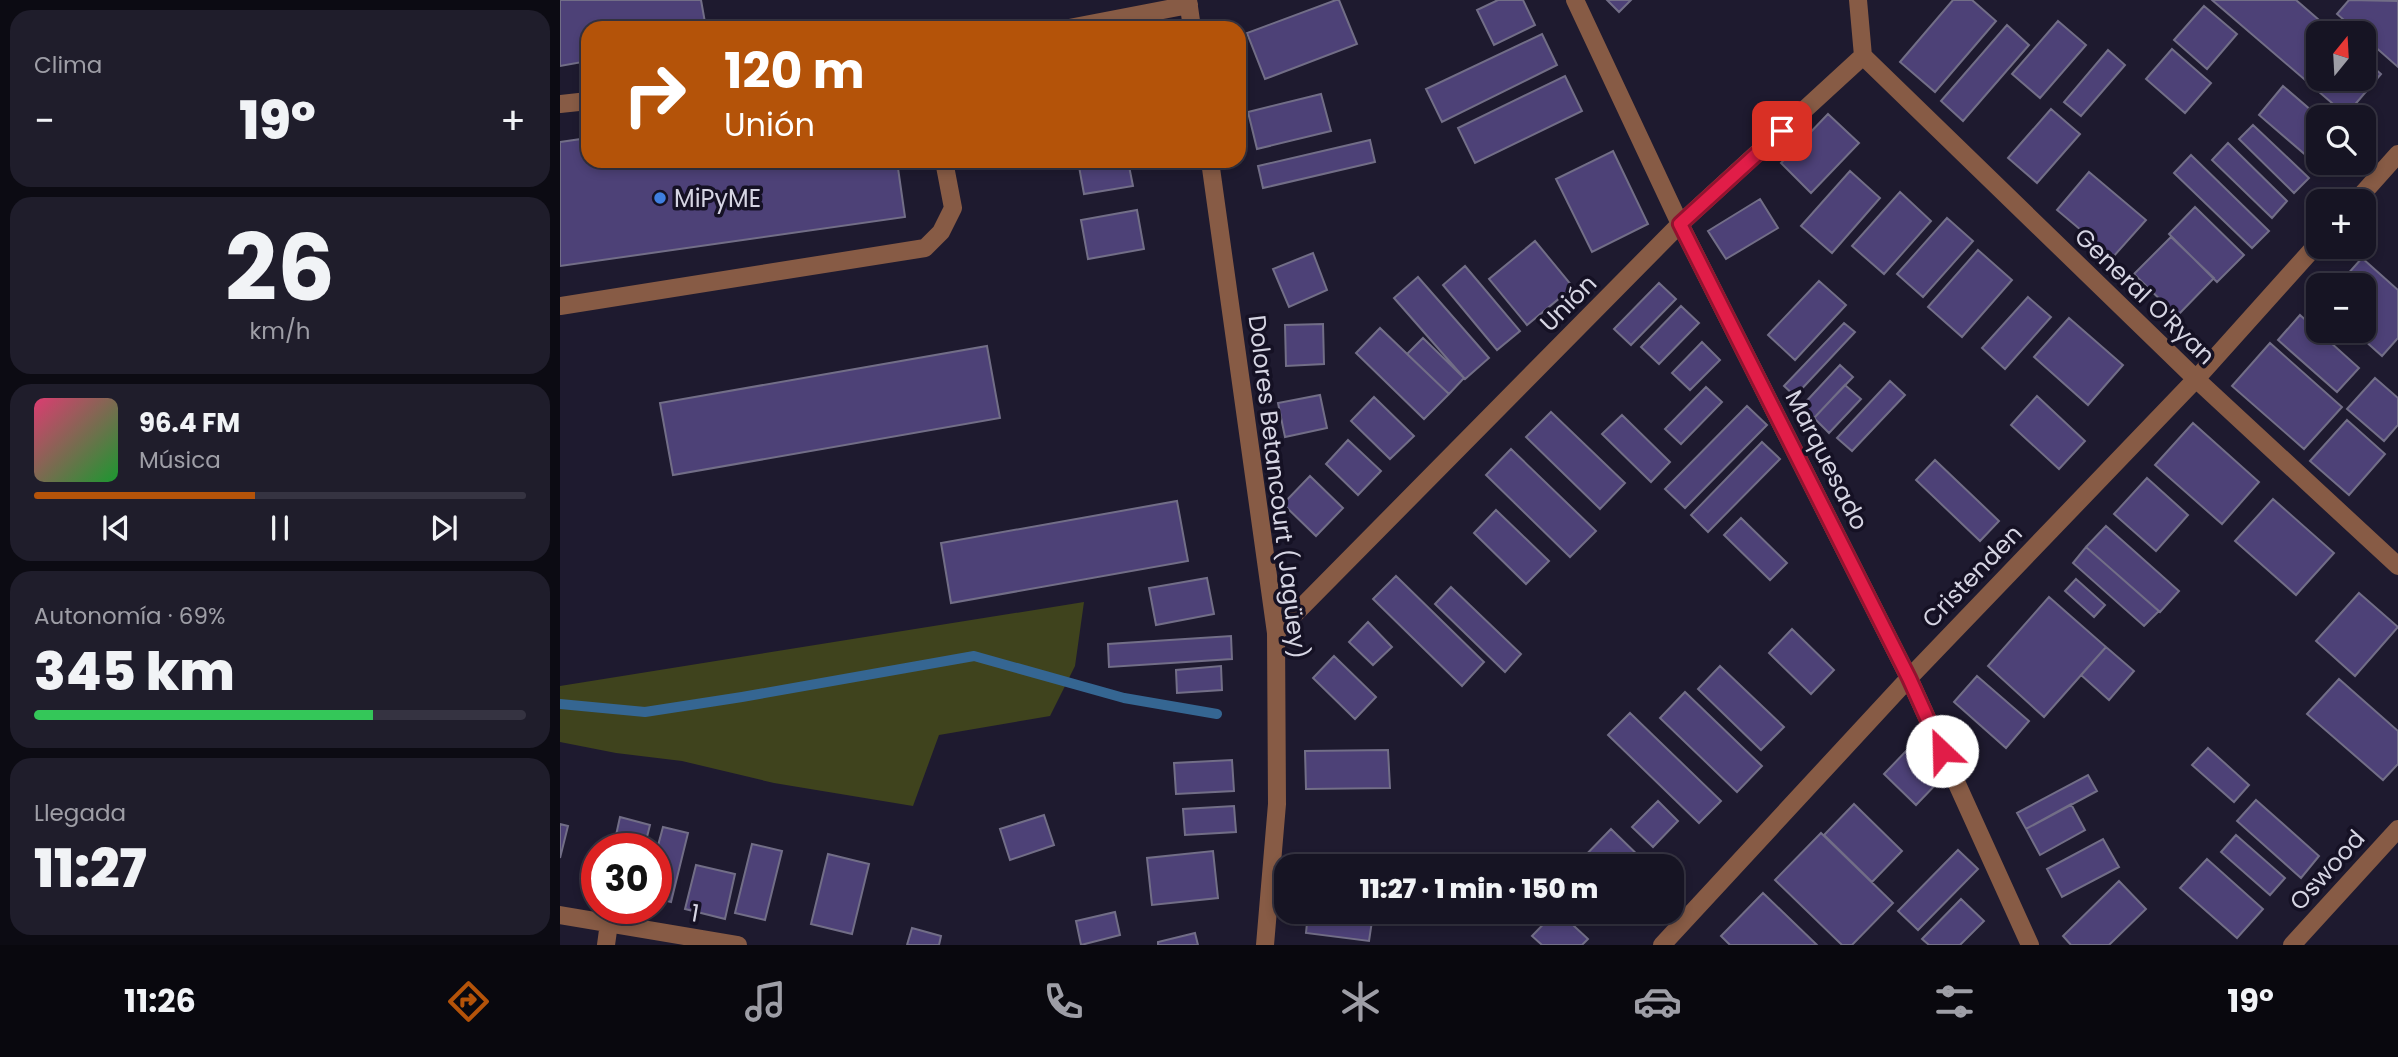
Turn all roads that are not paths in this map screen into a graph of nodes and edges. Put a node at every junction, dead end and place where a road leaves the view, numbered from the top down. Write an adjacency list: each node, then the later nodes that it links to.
1 (1575, 0): 13 (street, Marquesado)
2 (1858, 0): 6 (street)
3 (1188, 3): 4 (street); 5 (street)
4 (1102, 21)
5 (1191, 21)
6 (1863, 56): 13 (street, Unión); 16 (street, General O'Ryan)
7 (581, 101): 8 (street)
8 (560, 104)
9 (2398, 154): 12 (street)
10 (945, 168): 15 (street)
11 (1211, 168): 18 (street, Dolores Betancourt (Jagüey))
12 (2367, 189)
13 (1680, 224): 18 (street, Unión); 19 (street, Marquesado)
14 (2306, 256): 16 (street, Cristenden)
15 (560, 306)
16 (2196, 379): 17 (street, General O'Ryan); 19 (street, Cristenden)
17 (2398, 566)
18 (1276, 633): 27 (street, Dolores Betancourt (Jagüey))
19 (1909, 678): 28 (street, Cristenden); 29 (street, Marquesado)
20 (2398, 829): 30 (street, Oswood)
21 (560, 915): 22 (street, 1)
22 (581, 918)
23 (609, 924): 25 (street)
24 (615, 924): 26 (street, 1)
25 (606, 945)
26 (738, 945)
27 (1265, 945)
28 (1662, 945)
29 (2030, 945)
30 (2292, 945)

